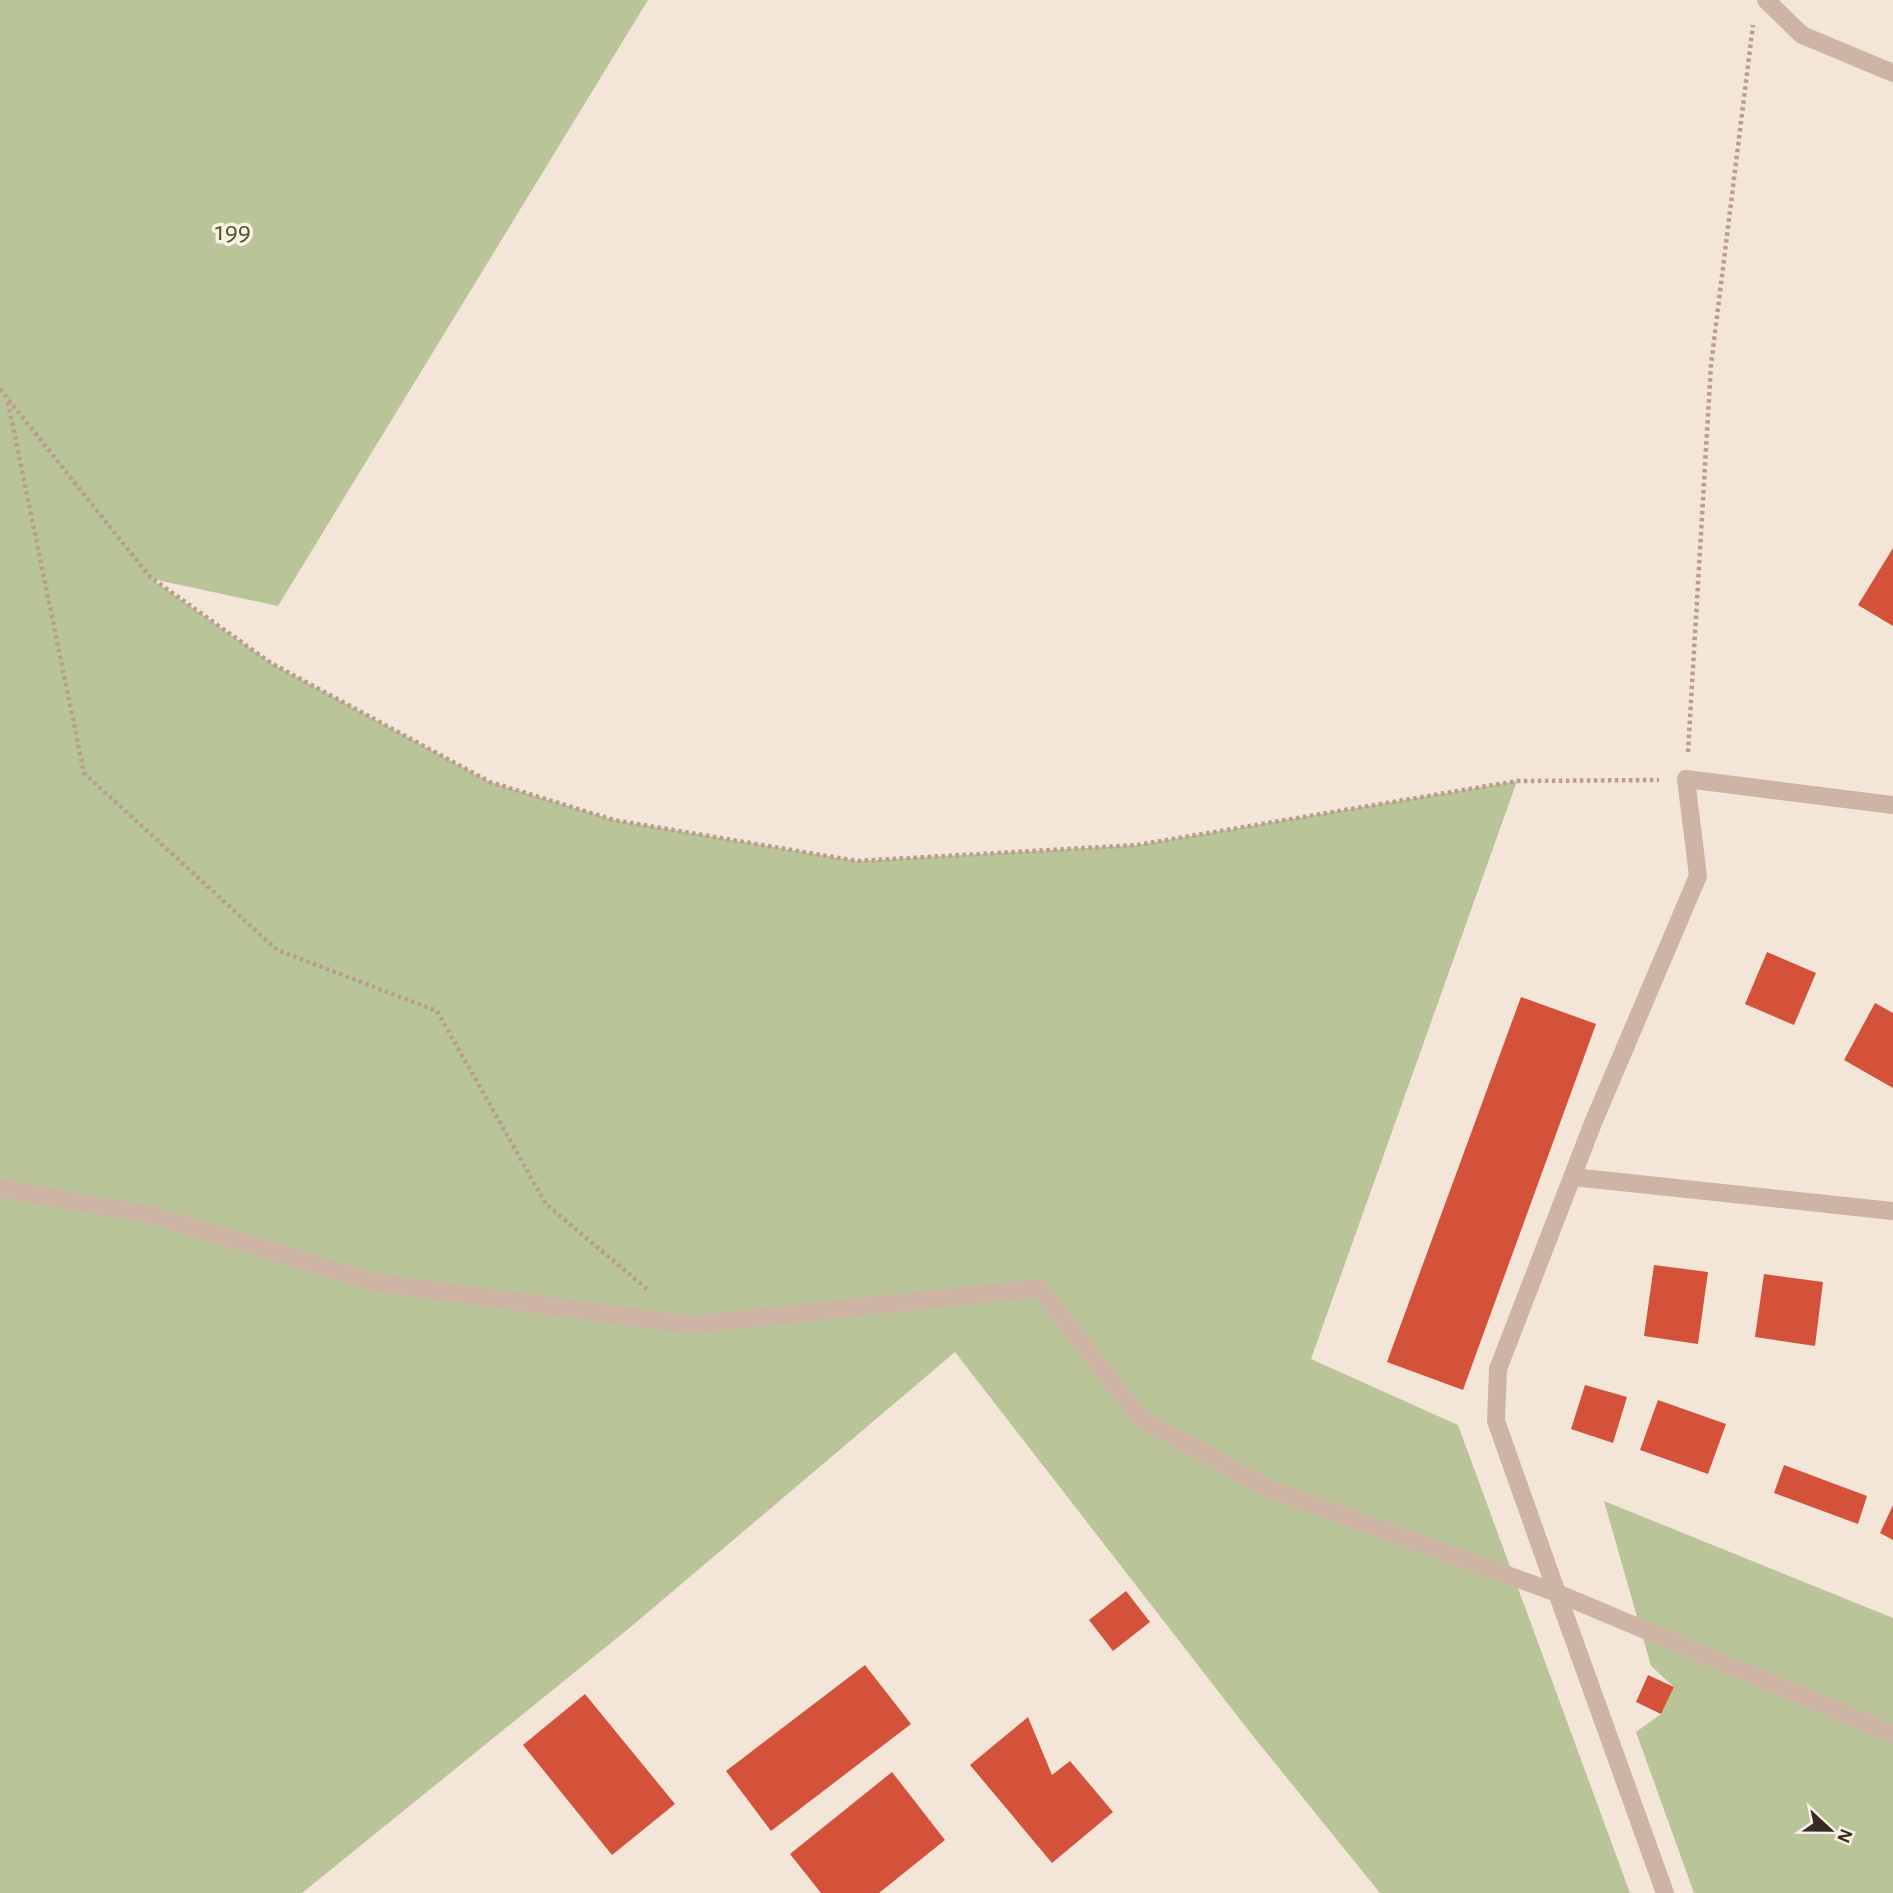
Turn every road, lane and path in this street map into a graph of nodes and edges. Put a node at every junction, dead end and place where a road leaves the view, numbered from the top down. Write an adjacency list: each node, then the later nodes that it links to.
1 (1760, 7): 2 (street); 5 (path)
2 (1893, 73)
3 (0, 389): 4 (path)
4 (8, 401): 5 (path); 10 (path)
5 (1686, 779): 6 (street); 7 (street)
6 (1893, 805)
7 (1573, 1177): 9 (street); 11 (street)
8 (0, 1188): 11 (street)
9 (1893, 1210)
10 (648, 1290)
11 (1557, 1593): 12 (street); 13 (street)
12 (1893, 1734)
13 (1665, 1893)

